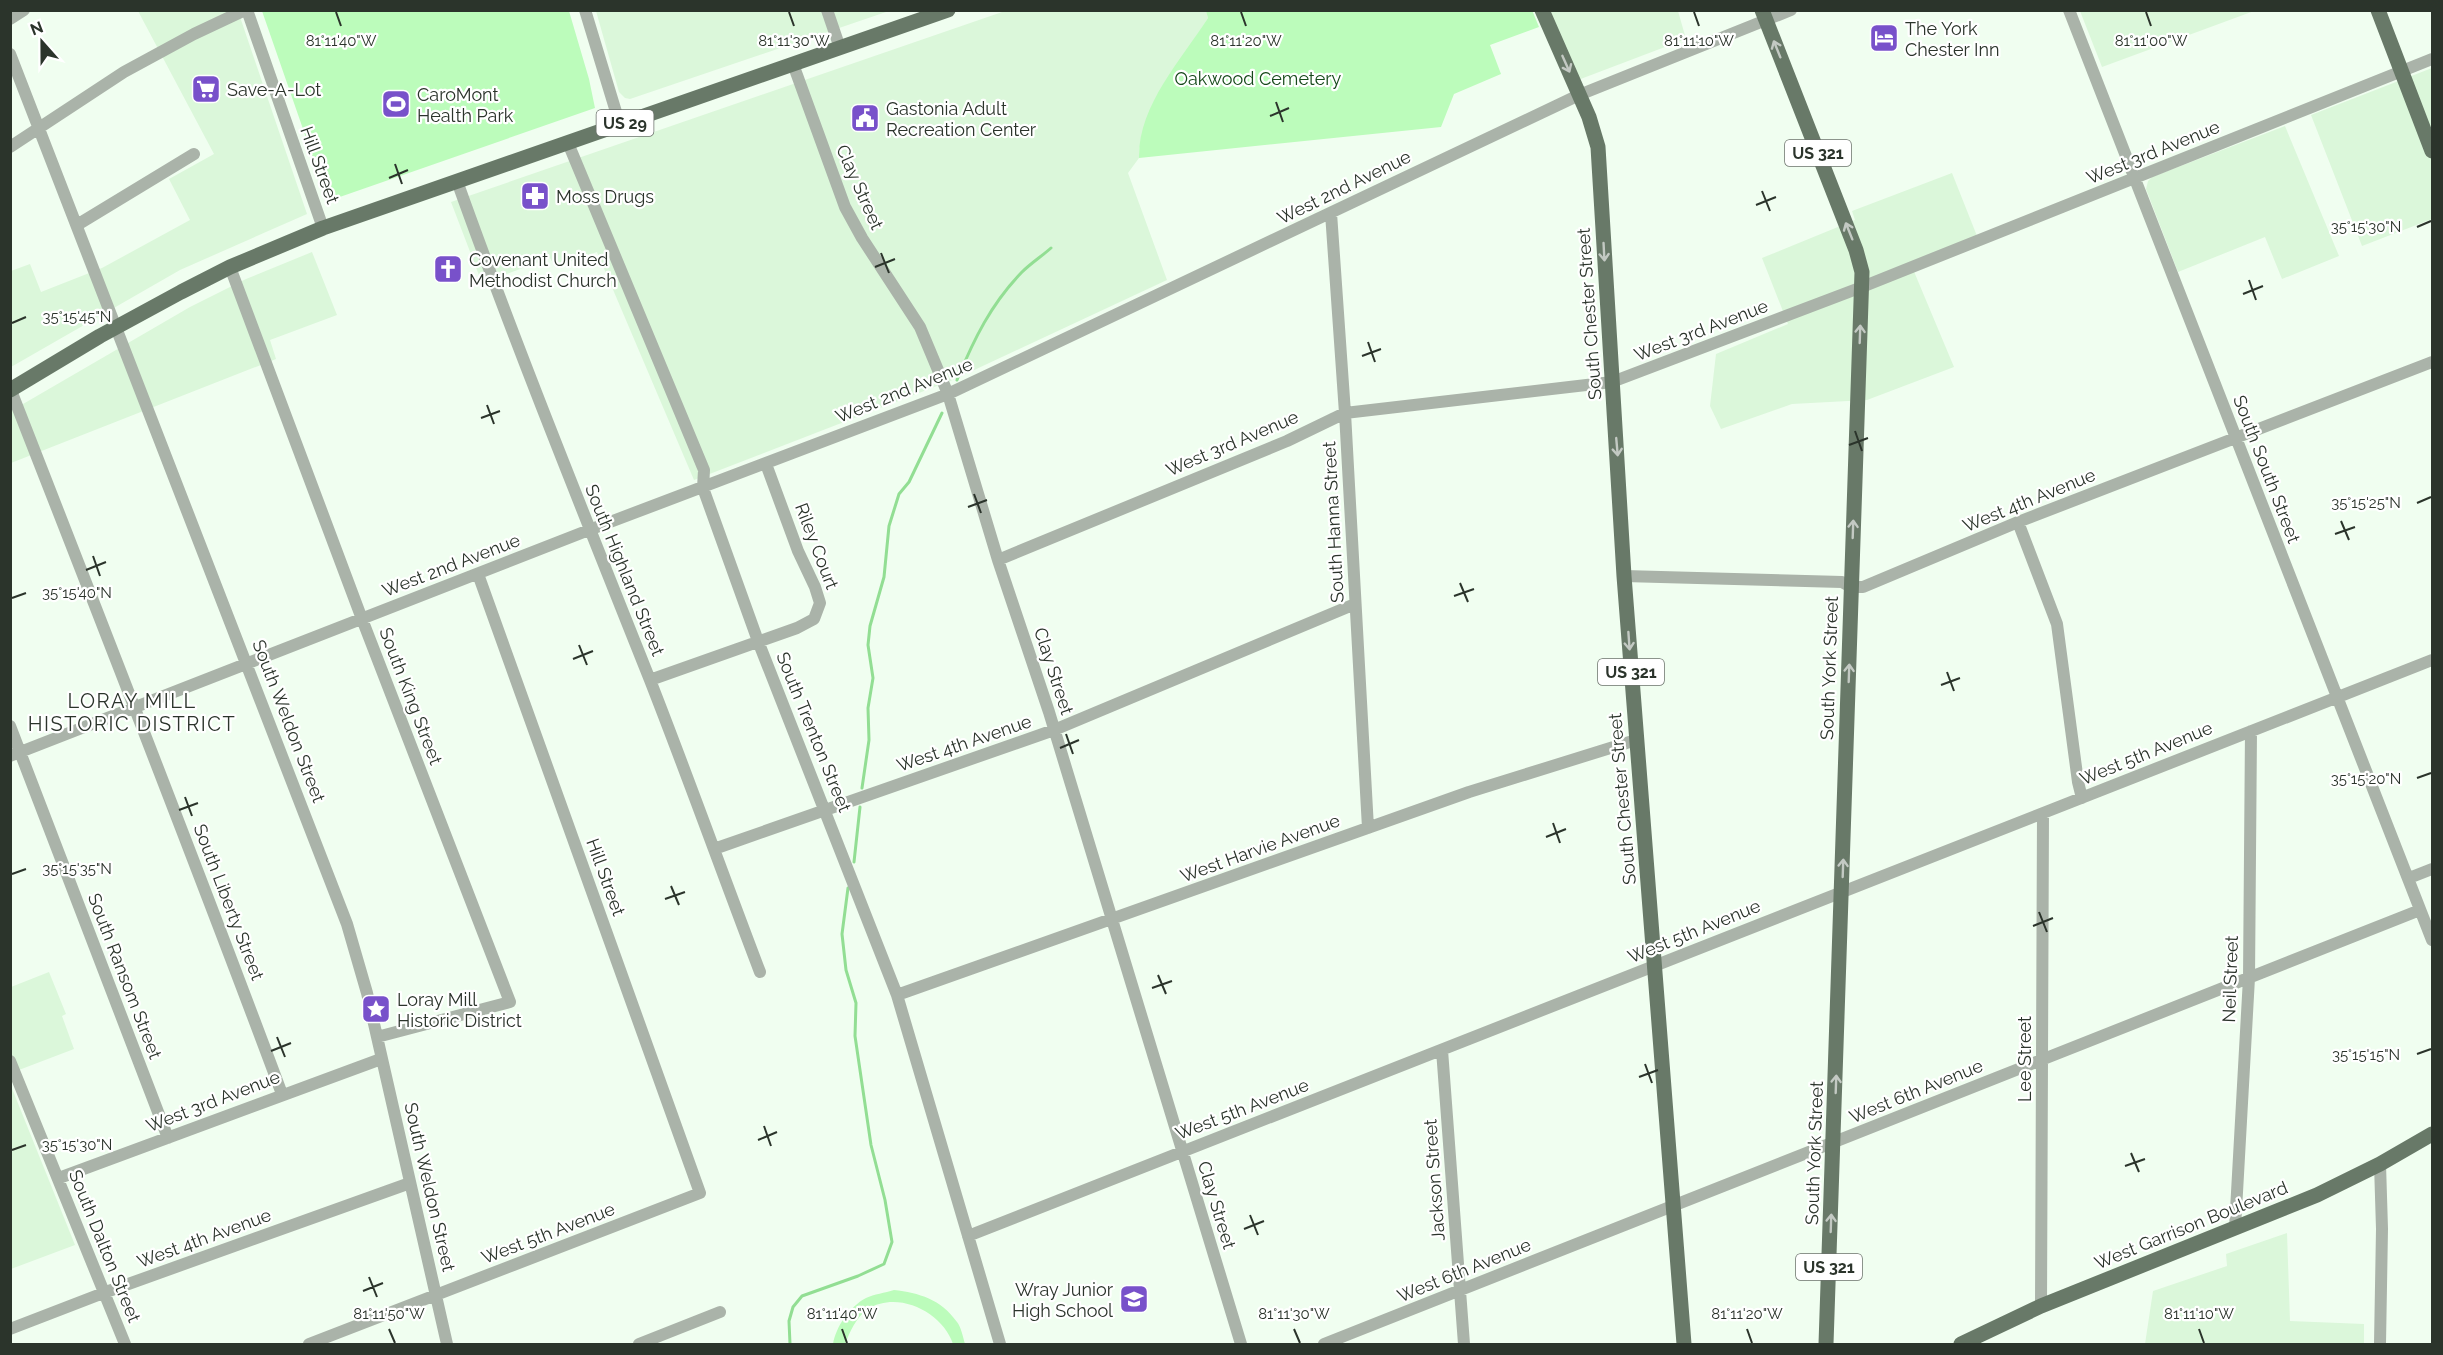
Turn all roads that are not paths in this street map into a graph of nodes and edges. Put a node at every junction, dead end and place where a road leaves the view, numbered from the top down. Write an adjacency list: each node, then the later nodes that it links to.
1 (24, 10): 11 (street)
2 (246, 10): 19 (street); 28 (street, Hill Street)
3 (585, 10): 18 (street)
4 (827, 10): 12 (street)
5 (948, 10): 12 (main road, US 29)
6 (1542, 10): 17 (main road, South Chester Street / US 321, one-way to 17)
7 (1791, 10): 10 (street, West 2nd Avenue)
8 (2069, 10): 24 (street, South South Street)
9 (2378, 10): 16 (main road)
10 (1764, 16): 17 (street, West 2nd Avenue); 30 (main road, South York Street / US 321, one-way to 10)
11 (10, 19)
12 (840, 48): 15 (main road, US 29)
13 (10, 54): 19 (street, South Weldon Street)
14 (2433, 59): 16 (street, West 3rd Avenue)
15 (793, 64): 18 (main road, US 29); 35 (street, Clay Street)
16 (2402, 71): 22 (main road); 24 (street, West 3rd Avenue)
17 (1580, 95): 26 (street, West 2nd Avenue); 33 (main road, South Chester Street / US 321, one-way to 33)
18 (620, 125): 20 (main road, US 29)
19 (39, 128): 21 (street); 27 (street, South Weldon Street)
20 (568, 143): 25 (main road, US 29); 39 (street, South Trenton Street)
21 (10, 147)
22 (2433, 151)
23 (194, 154): 27 (street)
24 (2134, 179): 30 (street, West 3rd Avenue); 37 (street, South South Street)
25 (457, 181): 28 (main road, US 29); 41 (street, South Highland Street)
26 (1331, 213): 35 (street, West 2nd Avenue); 36 (street, South Hanna Street)
27 (77, 225): 31 (street, South Weldon Street)
28 (323, 228): 29 (main road, US 29)
29 (231, 267): 31 (main road, US 29); 47 (street, South King Street)
30 (1862, 287): 33 (street, West 3rd Avenue); 45 (main road, South York Street / US 321, one-way to 30)
31 (117, 327): 34 (main road, US 29); 50 (street, South Weldon Street)
32 (2433, 362): 37 (street, West 4th Avenue)
33 (1612, 382): 36 (street, West 3rd Avenue); 44 (main road, South Chester Street / US 321, one-way to 44)
34 (11, 389): 53 (street, South Liberty Street)
35 (948, 394): 38 (street, West 2nd Avenue); 42 (street, Clay Street)
36 (1345, 413): 42 (street, West 3rd Avenue); 46 (street, South Hanna Street)
37 (2236, 439): 40 (street, West 4th Avenue); 52 (street, South South Street)
38 (766, 464): 39 (street, West 2nd Avenue); 48 (street, Riley Court)
39 (703, 488): 41 (street, West 2nd Avenue); 48 (street, South Trenton Street)
40 (2018, 522): 45 (street, West 4th Avenue); 59 (street)
41 (589, 530): 43 (street, West 2nd Avenue); 51 (street, South Highland Street)
42 (998, 560): 55 (street, Clay Street)
43 (478, 574): 47 (street, West 2nd Avenue); 87 (street, Hill Street)
44 (1624, 576): 45 (street, West 4th Avenue); 57 (main road, South Chester Street / US 321, one-way to 57)
45 (1851, 587): 66 (main road, South York Street / US 321, one-way to 45)
46 (1355, 604): 55 (street, West 4th Avenue); 62 (street, South Hanna Street)
47 (362, 619): 50 (street, West 2nd Avenue); 74 (street, South King Street)
48 (759, 641): 51 (street); 60 (street, South Trenton Street)
49 (2433, 660): 52 (street, West 5th Avenue)
50 (247, 663): 53 (street, West 2nd Avenue); 74 (street, South Weldon Street)
51 (650, 680): 63 (street, South Highland Street)
52 (2338, 697): 56 (street, West 5th Avenue); 65 (street, South South Street)
53 (133, 708): 58 (street, West 2nd Avenue); 79 (street, South Liberty Street)
54 (10, 726): 58 (street, South Ransom Street)
55 (1054, 730): 60 (street, West 4th Avenue); 68 (street, Clay Street)
56 (2251, 731): 59 (street, West 5th Avenue); 72 (street, Neil Street)
57 (1636, 740): 62 (street, West Harvie Avenue); 70 (main road, South Chester Street / US 321)
58 (15, 754): 81 (street, South Ransom Street)
59 (2082, 798): 61 (street, West 5th Avenue)
60 (826, 810): 63 (street, West 4th Avenue); 73 (street, South Trenton Street)
61 (2043, 813): 66 (street, West 5th Avenue); 77 (street, Lee Street)
62 (1368, 828): 68 (street, West Harvie Avenue)
63 (714, 849): 71 (street, South Highland Street)
64 (2433, 869): 65 (street)
65 (2409, 878): 67 (street, South South Street)
66 (1842, 892): 70 (street, West 5th Avenue); 82 (main road, South York Street / US 321, one-way to 66)
67 (2421, 910): 69 (street, South South Street); 72 (street, West 6th Avenue)
68 (1111, 920): 73 (street, West Harvie Avenue); 83 (street, Clay Street)
69 (2433, 940)
70 (1656, 966): 75 (street, West 5th Avenue); 88 (main road, South Chester Street / US 321)
71 (760, 972)
72 (2249, 978): 77 (street, West 6th Avenue); 89 (street, Neil Street)
73 (897, 995): 90 (street, South Trenton Street)
74 (377, 1037): 76 (street, South Weldon Street)
75 (1442, 1050): 83 (street, West 5th Avenue); 91 (street, Jackson Street)
76 (381, 1059): 79 (street, West 3rd Avenue); 86 (street, South Weldon Street)
77 (2043, 1060): 82 (street, West 6th Avenue); 94 (street, Lee Street)
78 (10, 1061): 85 (street, South Dalton Street)
79 (282, 1094): 81 (street, West 3rd Avenue)
80 (2433, 1134): 84 (main road, West Garrison Boulevard)
81 (168, 1138): 85 (street, West 3rd Avenue)
82 (1834, 1142): 88 (street, West 6th Avenue); 106 (main road, South York Street / US 321, one-way to 82)
83 (1183, 1152): 90 (street, West 5th Avenue); 102 (street, Clay Street)
84 (2380, 1164): 89 (main road, West Garrison Boulevard); 108 (street)
85 (59, 1178): 92 (street, South Dalton Street)
86 (410, 1183): 92 (street, West 4th Avenue); 93 (street, South Weldon Street)
87 (700, 1193): 93 (street, West 5th Avenue)
88 (1674, 1206): 91 (street, West 6th Avenue); 105 (main road, South Chester Street / US 321)
89 (2235, 1228): 94 (main road, West Garrison Boulevard)
90 (968, 1236): 101 (street, South Trenton Street)
91 (1460, 1290): 103 (street, West 6th Avenue); 104 (street, Jackson Street)
92 (106, 1292): 96 (street, West 4th Avenue); 97 (street, South Dalton Street)
93 (437, 1296): 98 (street, West 5th Avenue); 99 (street, South Weldon Street)
94 (2041, 1306): 107 (main road, West Garrison Boulevard)
95 (720, 1312): 100 (street)
96 (10, 1329)
97 (125, 1344)
98 (309, 1344)
99 (447, 1344)
100 (639, 1344)
101 (1000, 1344)
102 (1241, 1344)
103 (1324, 1344)
104 (1464, 1344)
105 (1684, 1344)
106 (1826, 1344)
107 (1961, 1344)
108 (2380, 1344)

